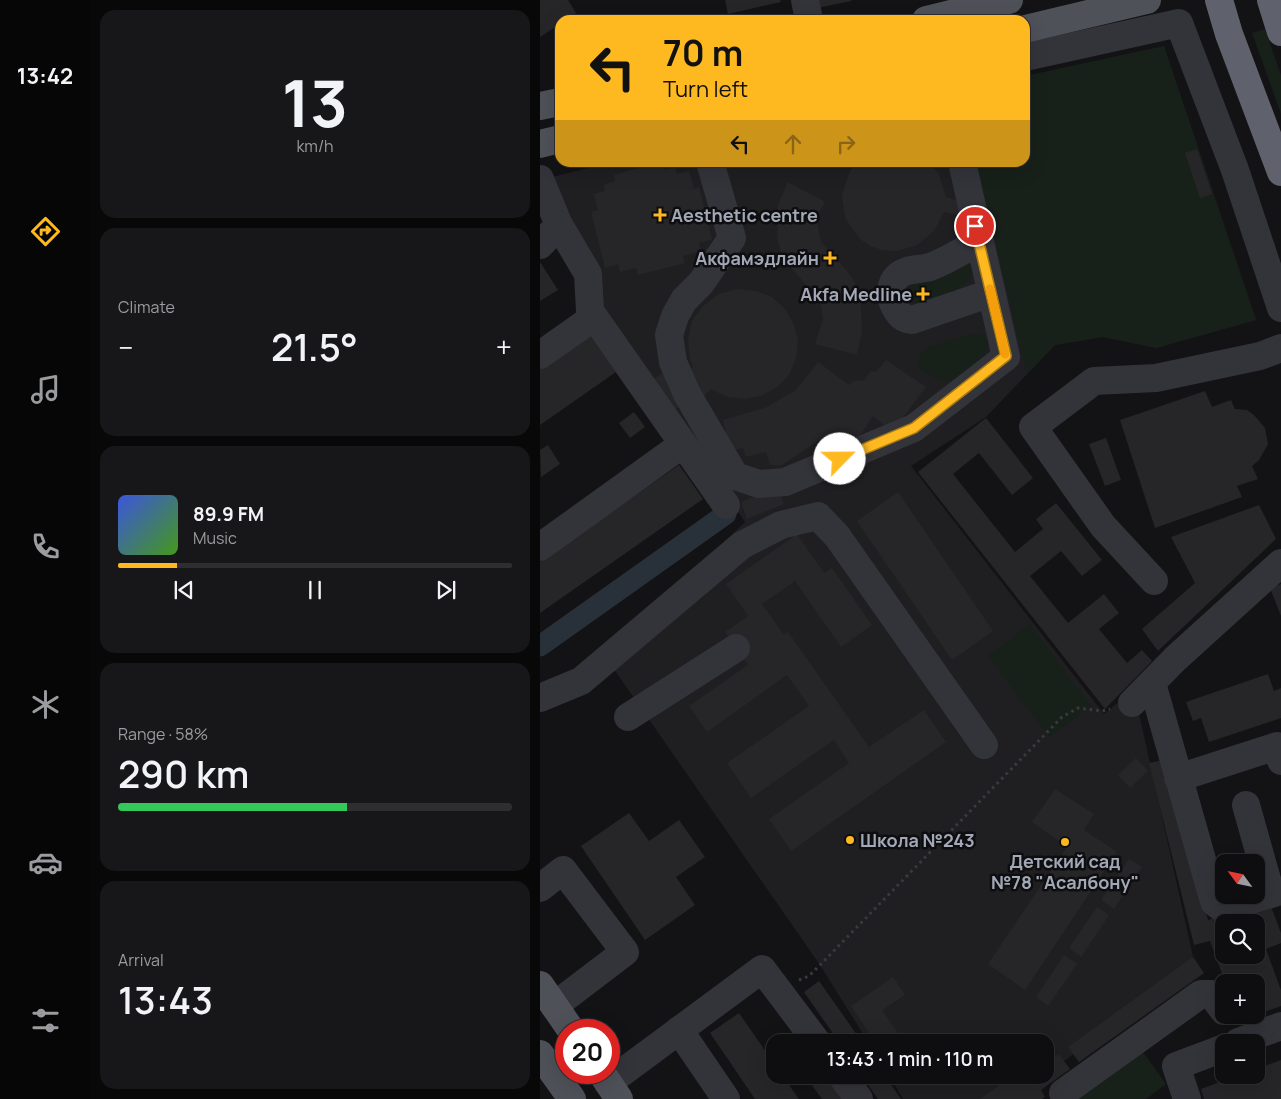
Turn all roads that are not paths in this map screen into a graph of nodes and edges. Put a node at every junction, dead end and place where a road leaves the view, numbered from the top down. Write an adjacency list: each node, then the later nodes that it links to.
1 (805, 0): 6 (street)
2 (1009, 0): 7 (main road)
3 (1147, 0): 8 (main road)
4 (1219, 0): 17 (highway)
5 (1272, 0): 9 (highway)
6 (808, 15)
7 (947, 15)
8 (1030, 28)
9 (1281, 32)
10 (1030, 56): 23 (street)
11 (555, 103): 12 (main road)
12 (540, 106)
13 (555, 141): 14 (main road)
14 (540, 144)
15 (711, 167): 22 (street)
16 (963, 167): 20 (street)
17 (1281, 172)
18 (540, 179): 19 (street)
19 (559, 225): 21 (street); 24 (street)
20 (979, 242): 22 (street); 22 (street)
21 (540, 245)
22 (991, 293)
23 (1281, 308)
24 (594, 317): 26 (street); 27 (street)
25 (1281, 348): 31 (street)
26 (540, 355)
27 (683, 444): 28 (street); 29 (street)
28 (726, 505)
29 (540, 547)
30 (1281, 563): 33 (street)
31 (1154, 581)
32 (736, 648): 36 (street)
33 (1152, 683): 35 (street); 39 (street)
34 (540, 698): 37 (street)
35 (1132, 703)
36 (628, 717)
37 (984, 745)
38 (1281, 761): 39 (street)
39 (1178, 778): 42 (street)
40 (1246, 805): 42 (street)
41 (540, 888): 43 (street)
42 (1276, 892)
43 (547, 996): 45 (main road)
44 (1215, 998): 54 (street)
45 (563, 1019)
46 (1281, 1026): 49 (street)
47 (679, 1030): 48 (street); 53 (street); 56 (street)
48 (811, 1034)
49 (1259, 1034)
50 (1215, 1051): 58 (street)
51 (540, 1054): 55 (main road)
52 (848, 1084): 57 (street)
53 (609, 1085)
54 (1063, 1093)
55 (572, 1099)
56 (726, 1099)
57 (859, 1099)
58 (1187, 1099)

